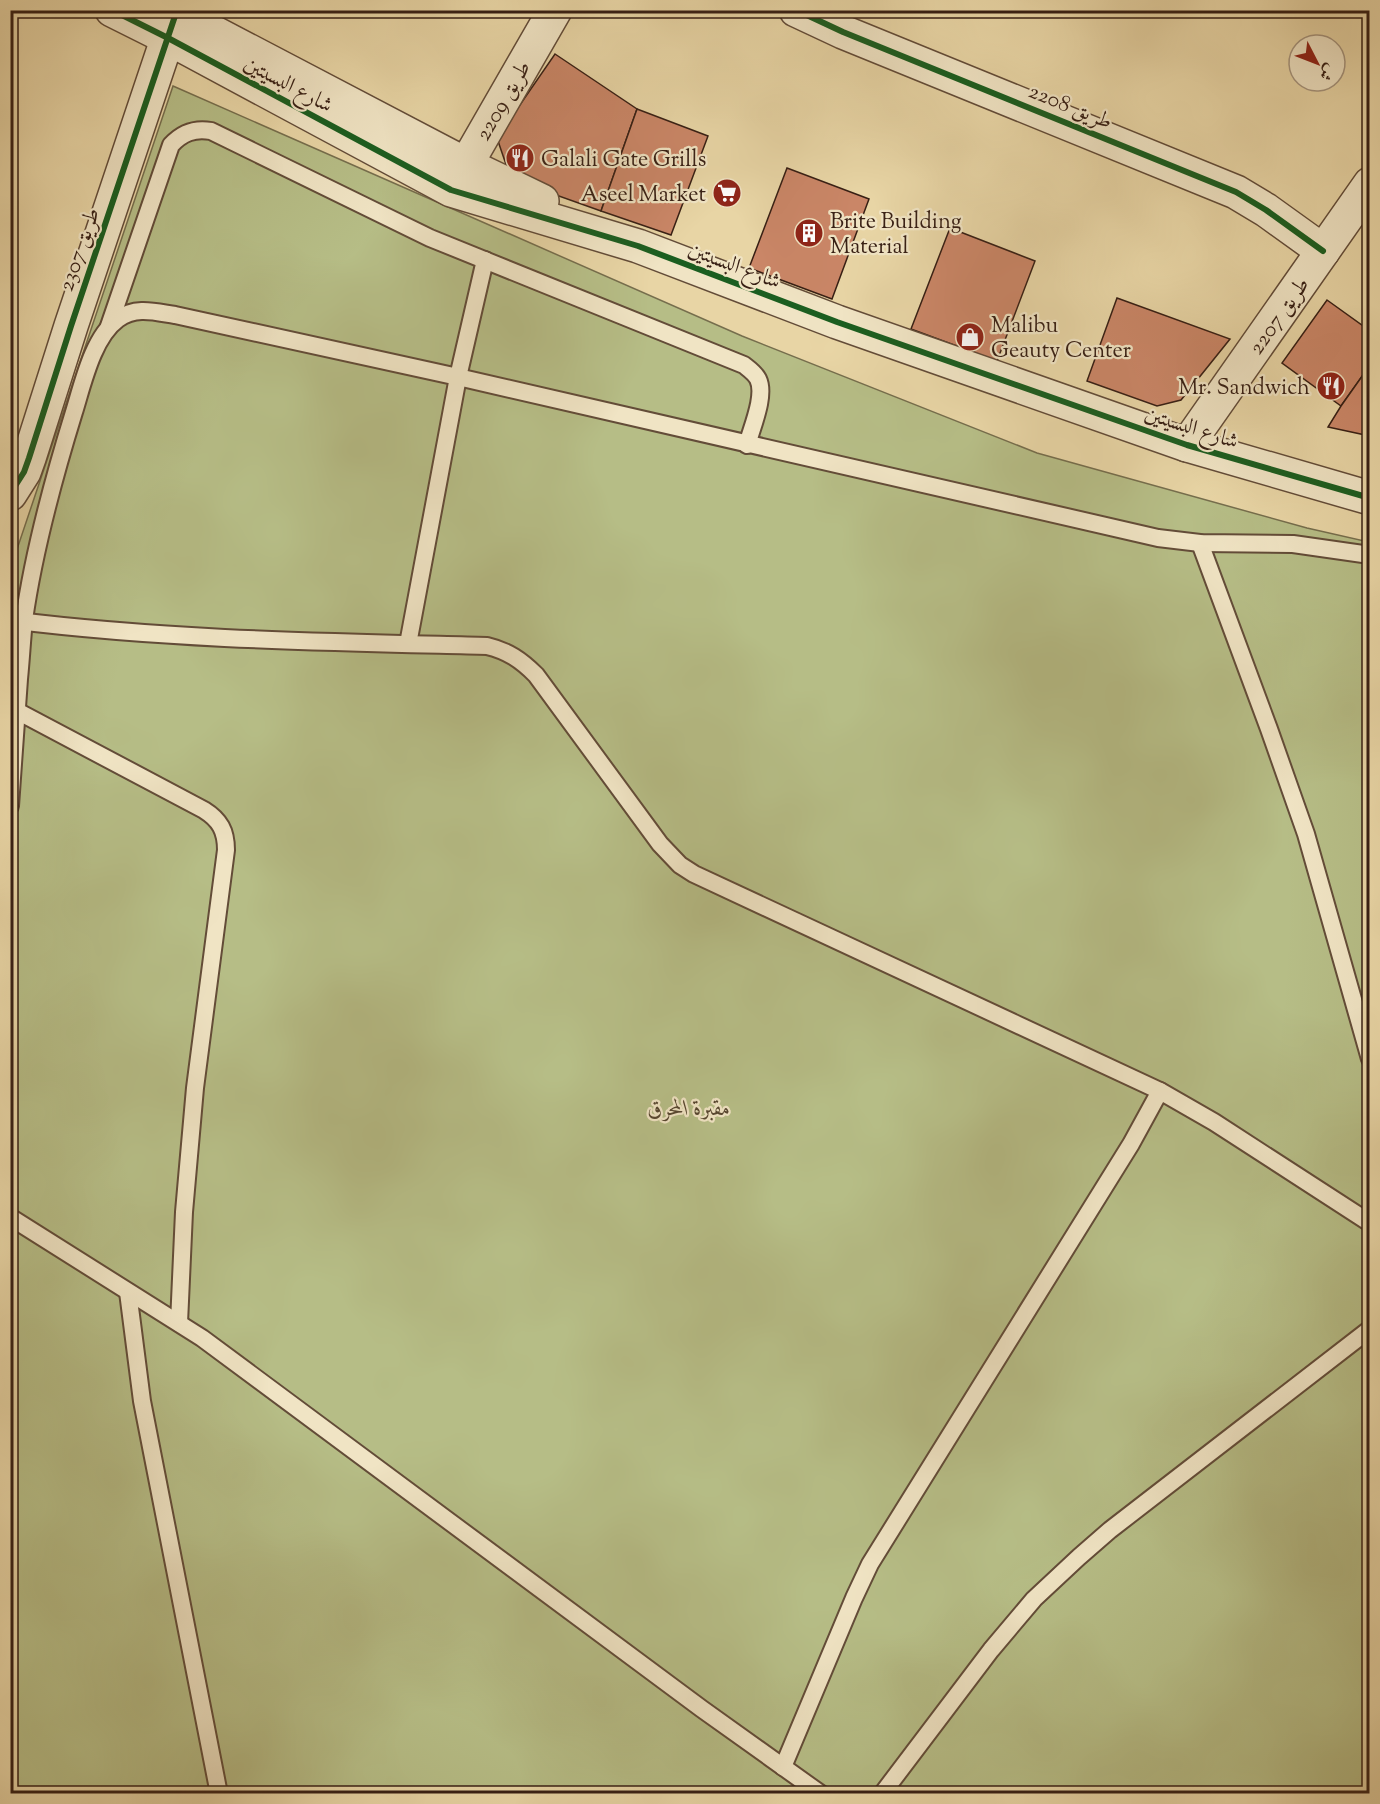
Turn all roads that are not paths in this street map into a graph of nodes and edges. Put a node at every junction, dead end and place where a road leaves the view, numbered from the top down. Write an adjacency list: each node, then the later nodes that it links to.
1 (112, 10): 4 (street, شارع البسيتين)
2 (555, 10): 6 (street, طريق 2209)
3 (796, 10): 5 (street, طريق 2208)
4 (167, 21): 6 (street, شارع البسيتين); 14 (street, طريق 2307); 15 (street, طريق 2307)
5 (850, 21): 8 (street, طريق 2208)
6 (458, 177): 13 (street, شارع البسيتين)
7 (1370, 184): 8 (street, طريق 2207)
8 (1323, 251): 13 (street, طريق 2207)
9 (485, 260): 10 (lane); 11 (lane); 12 (lane)
10 (109, 326): 11 (lane); 19 (lane)
11 (458, 377): 12 (lane); 20 (lane)
12 (747, 445): 17 (lane)
13 (1187, 445): 16 (street, شارع البسيتين)
14 (10, 470)
15 (10, 494)
16 (1370, 498)
17 (1200, 543): 18 (lane); 23 (lane)
18 (1370, 555)
19 (17, 621): 20 (lane); 21 (lane)
20 (408, 644): 24 (lane)
21 (17, 711): 22 (lane); 28 (lane)
22 (10, 806)
23 (1370, 1059)
24 (1160, 1091): 26 (lane); 30 (lane)
25 (10, 1217): 27 (lane)
26 (1370, 1223)
27 (128, 1292): 28 (lane); 31 (lane)
28 (179, 1323): 30 (lane)
29 (1370, 1329): 33 (lane)
30 (783, 1767): 32 (lane)
31 (219, 1794)
32 (821, 1794)
33 (882, 1794)

